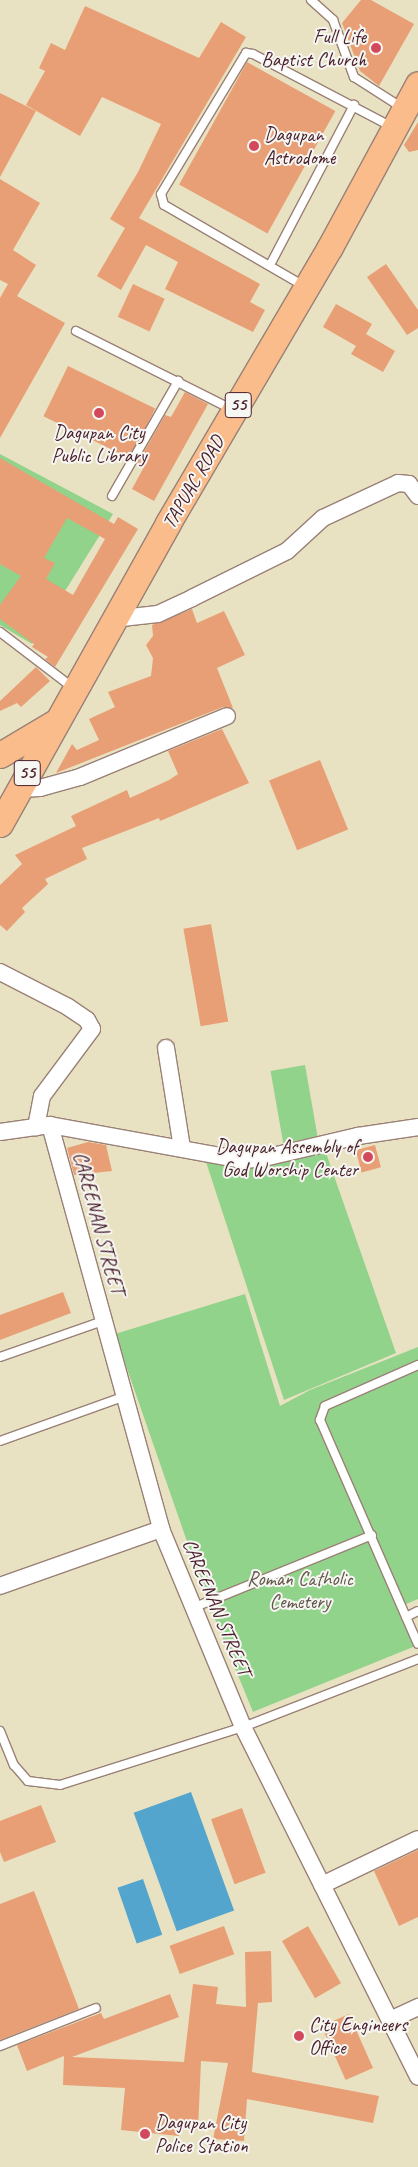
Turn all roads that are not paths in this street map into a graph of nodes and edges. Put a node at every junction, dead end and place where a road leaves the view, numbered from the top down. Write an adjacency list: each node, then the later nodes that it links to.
1 (311, 0): 4 (lane)
2 (418, 84): 4 (main road, TAPUAC ROAD / 55)
3 (354, 105): 4 (lane); 5 (lane); 5 (lane)
4 (399, 119): 6 (main road, TAPUAC ROAD / 55)
5 (270, 265): 6 (lane)
6 (306, 288): 9 (main road, TAPUAC ROAD / 55)
7 (76, 330): 8 (lane)
8 (178, 381): 9 (lane); 10 (lane)
9 (235, 411): 12 (main road, TAPUAC ROAD / 55)
10 (112, 496)
11 (418, 496): 12 (street)
12 (113, 619): 14 (main road, TAPUAC ROAD / 55)
13 (0, 632): 14 (lane)
14 (74, 689): 16 (main road, TAPUAC ROAD / 55)
15 (227, 716): 18 (street)
16 (54, 723): 17 (main road); 18 (main road, 55)
17 (0, 755)
18 (19, 789): 19 (main road, 55)
19 (0, 824)
20 (0, 972): 22 (street)
21 (166, 1048): 25 (street)
22 (43, 1126): 24 (street); 25 (street); 26 (street, CAREENAN STREET)
23 (418, 1127): 25 (street)
24 (0, 1132)
25 (182, 1148)
26 (103, 1321): 27 (lane); 29 (street, CAREENAN STREET)
27 (0, 1357)
28 (418, 1365): 32 (lane)
29 (123, 1397): 30 (lane); 31 (street, CAREENAN STREET)
30 (0, 1441)
31 (161, 1529): 33 (street); 34 (street, CAREENAN STREET)
32 (372, 1535): 34 (lane); 36 (lane)
33 (0, 1586)
34 (196, 1607): 39 (street, CAREENAN STREET)
35 (418, 1611): 36 (lane)
36 (406, 1617): 37 (lane)
37 (418, 1644)
38 (418, 1659): 39 (lane)
39 (243, 1727): 40 (lane); 42 (street, CAREENAN STREET)
40 (0, 1731)
41 (418, 1839): 42 (street)
42 (322, 1885): 45 (street, CAREENAN STREET)
43 (418, 2007): 45 (street)
44 (96, 2008): 46 (lane)
45 (390, 2020): 47 (street, CAREENAN STREET)
46 (0, 2046)
47 (418, 2077)

